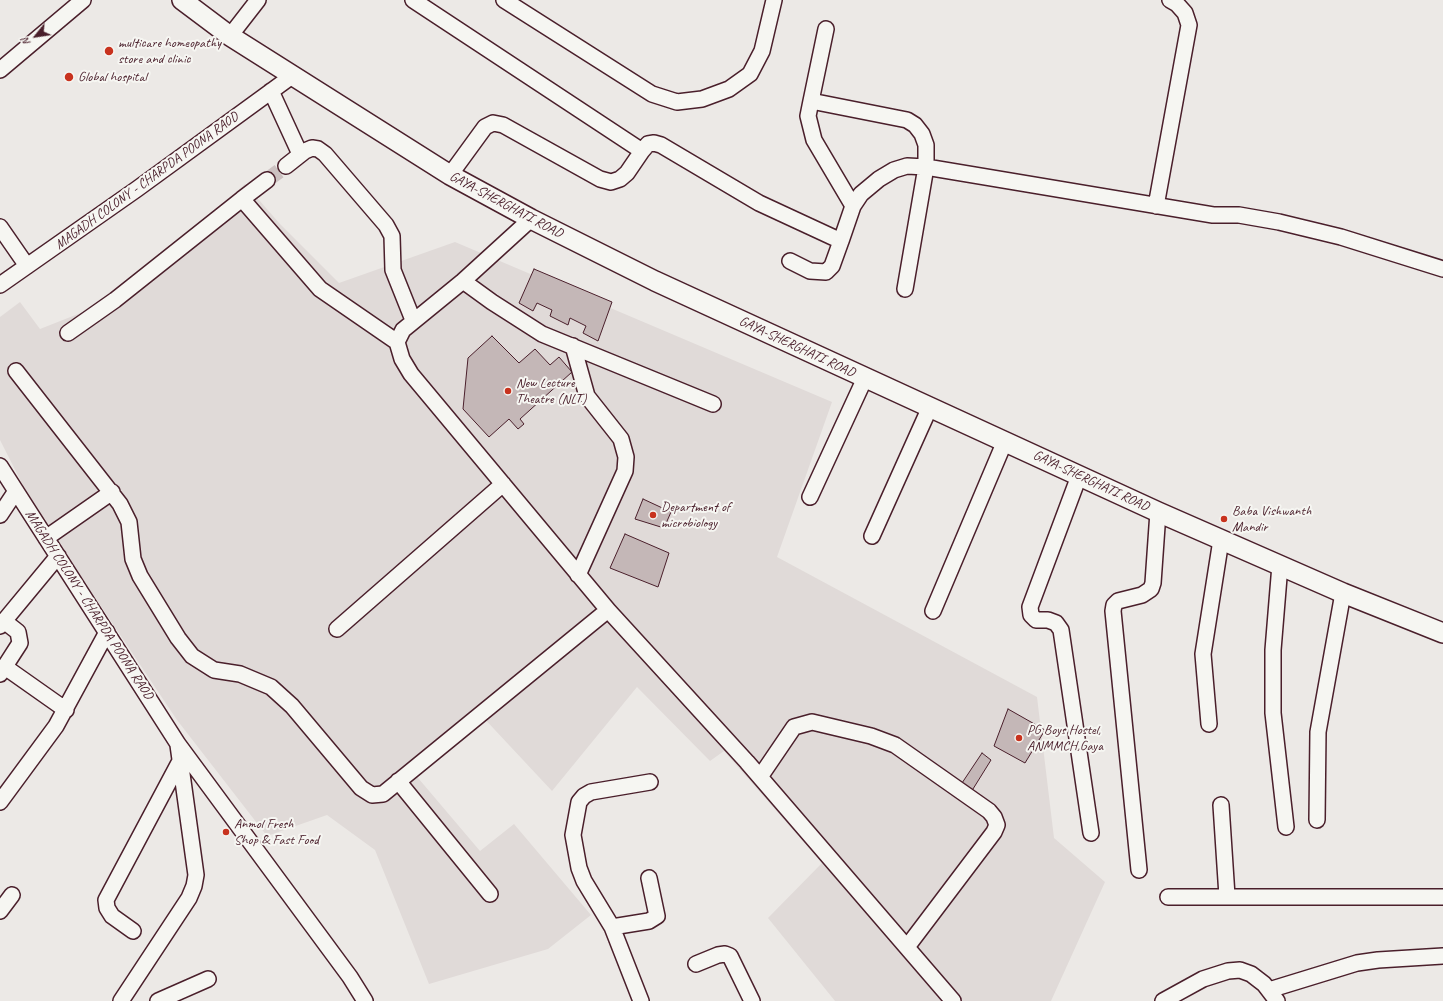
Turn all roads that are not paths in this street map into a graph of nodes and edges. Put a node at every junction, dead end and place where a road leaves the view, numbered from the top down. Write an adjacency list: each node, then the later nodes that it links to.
1 (83, 0): 10 (street)
2 (182, 0): 9 (main road, GAYA-SHERGHATI ROAD)
3 (258, 0): 9 (street)
4 (413, 0): 14 (street)
5 (504, 0): 6 (street)
6 (774, 0)
7 (1170, 0): 22 (street)
8 (826, 30): 13 (street)
9 (230, 36): 11 (main road, GAYA-SHERGHATI ROAD)
10 (0, 70)
11 (292, 76): 12 (street, MAGADH COLONY - CHARPDA POONA RAOD); 18 (main road, GAYA-SHERGHATI ROAD)
12 (271, 91): 15 (street); 27 (street, MAGADH COLONY - CHARPDA POONA RAOD)
13 (811, 101): 17 (street); 21 (street)
14 (642, 150): 18 (street); 25 (street)
15 (300, 154): 16 (street); 32 (street)
16 (286, 166)
17 (926, 167): 21 (street); 22 (street); 31 (street)
18 (450, 176): 23 (main road, GAYA-SHERGHATI ROAD)
19 (267, 180): 20 (street)
20 (242, 199): 33 (street); 34 (street)
21 (853, 206): 25 (street)
22 (1156, 206): 28 (street)
23 (531, 219): 29 (street); 37 (main road, GAYA-SHERGHATI ROAD)
24 (0, 227): 27 (street)
25 (841, 241): 26 (street)
26 (790, 262)
27 (27, 266): 30 (street, MAGADH COLONY - CHARPDA POONA RAOD)
28 (1443, 269)
29 (463, 281): 32 (street); 35 (street)
30 (0, 285)
31 (905, 289)
32 (413, 320): 34 (street)
33 (68, 333)
34 (397, 342): 43 (street)
35 (573, 346): 38 (street); 54 (street)
36 (16, 371): 45 (street)
37 (865, 378): 39 (main road, GAYA-SHERGHATI ROAD); 46 (street)
38 (714, 404)
39 (930, 407): 40 (main road, GAYA-SHERGHATI ROAD); 49 (street)
40 (1005, 441): 42 (main road, GAYA-SHERGHATI ROAD); 57 (street)
41 (0, 466): 44 (street, MAGADH COLONY - CHARPDA POONA RAOD)
42 (1080, 476): 47 (main road, GAYA-SHERGHATI ROAD); 74 (street)
43 (503, 484): 54 (street); 59 (street)
44 (16, 491): 48 (street); 50 (street, MAGADH COLONY - CHARPDA POONA RAOD)
45 (112, 492): 50 (street); 68 (street)
46 (810, 497)
47 (1158, 512): 51 (main road, GAYA-SHERGHATI ROAD); 75 (street)
48 (0, 515)
49 (872, 536)
50 (46, 538): 52 (street, MAGADH COLONY - CHARPDA POONA RAOD)
51 (1221, 540): 53 (main road, GAYA-SHERGHATI ROAD); 64 (street)
52 (58, 556): 58 (street); 60 (street, MAGADH COLONY - CHARPDA POONA RAOD)
53 (1280, 565): 55 (main road, GAYA-SHERGHATI ROAD); 73 (street)
54 (578, 575): 56 (street)
55 (1343, 593): 61 (main road, GAYA-SHERGHATI ROAD); 72 (street)
56 (608, 610): 67 (street); 68 (street)
57 (933, 611)
58 (2, 623): 62 (street)
59 (337, 629)
60 (107, 632): 63 (street); 65 (street, MAGADH COLONY - CHARPDA POONA RAOD)
61 (1443, 633)
62 (2, 670): 63 (street)
63 (66, 710): 70 (street)
64 (1208, 724)
65 (178, 744): 66 (street); 92 (street, MAGADH COLONY - CHARPDA POONA RAOD)
66 (180, 761): 84 (street); 90 (street)
67 (760, 777): 85 (street); 85 (street)
68 (398, 781): 77 (street)
69 (650, 782): 83 (street)
70 (0, 802)
71 (1221, 805): 79 (street)
72 (1317, 820)
73 (1286, 827)
74 (1091, 833)
75 (1139, 870)
76 (649, 878): 83 (street)
77 (490, 894)
78 (12, 895): 82 (street)
79 (1227, 896): 80 (street); 81 (street)
80 (1168, 897)
81 (1443, 897)
82 (0, 911)
83 (612, 927): 93 (street)
84 (133, 930)
85 (907, 947): 95 (street)
86 (1443, 956): 89 (street)
87 (696, 964): 94 (street)
88 (208, 979): 91 (street)
89 (1273, 995): 96 (street)
90 (121, 1001)
91 (158, 1001)
92 (365, 1001)
93 (641, 1001)
94 (752, 1001)
95 (954, 1001)
96 (1163, 1001)

